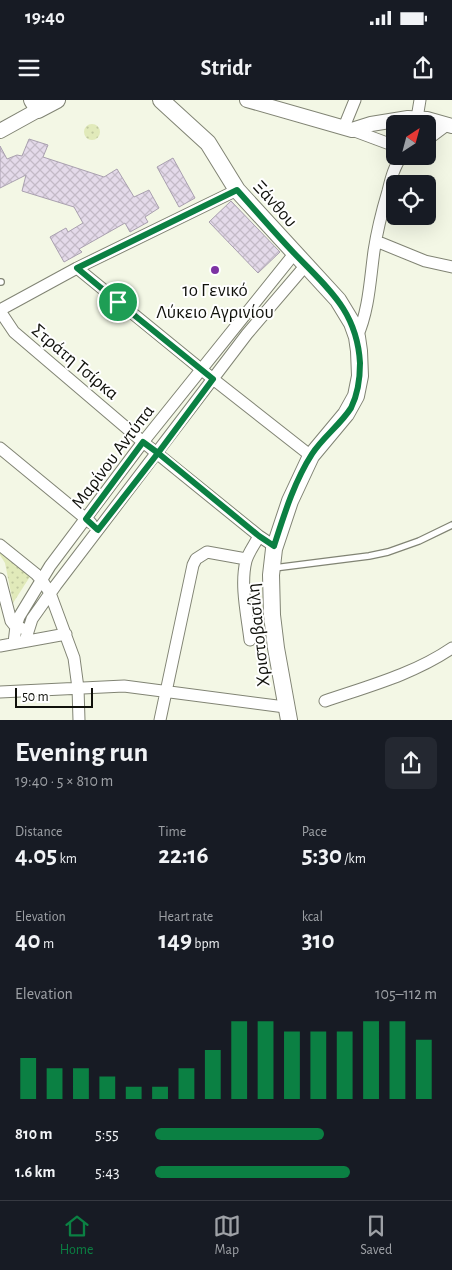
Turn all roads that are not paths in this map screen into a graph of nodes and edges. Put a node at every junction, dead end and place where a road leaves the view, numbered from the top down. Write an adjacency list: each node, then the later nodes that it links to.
1 (58, 100): 6 (main road)
2 (161, 100): 16 (main road, Ξάνθου)
3 (247, 100): 11 (street)
4 (355, 100): 11 (street)
5 (420, 100): 7 (street)
6 (35, 105): 12 (street)
7 (418, 115)
8 (386, 122): 11 (street)
9 (436, 122): 10 (street)
10 (450, 125): 13 (street)
11 (348, 128): 14 (street)
12 (0, 130)
13 (436, 133)
14 (386, 143)
15 (396, 165): 17 (street, Χριστοβασίλη)
16 (237, 190): 18 (main road, Ξάνθου); 20 (street)
17 (376, 241): 19 (street); 24 (street, Χριστοβασίλη)
18 (300, 259): 22 (street, Μαρίνου Αντύπα); 23 (street, Μαρίνου Αντύπα); 24 (main road, Ξάνθου)
19 (452, 267)
20 (77, 268): 21 (street); 25 (street)
21 (0, 310): 27 (street, Στράτη Τσίρκα)
22 (244, 315): 23 (street); 25 (street, Μαρίνου Αντύπα)
23 (255, 324): 26 (street, Μαρίνου Αντύπα)
24 (356, 337): 30 (main road, Χριστοβασίλη)
25 (201, 368): 26 (street); 27 (street, Μαρίνου Αντύπα)
26 (213, 379): 29 (street, Μαρίνου Αντύπα); 30 (street)
27 (143, 442): 29 (street, Στράτη Τσίρκα); 31 (street, Μαρίνου Αντύπα)
28 (0, 448): 31 (street)
29 (158, 453): 33 (street, Μαρίνου Αντύπα); 34 (street, Στράτη Τσίρκα)
30 (311, 456): 36 (main road, Χριστοβασίλη)
31 (86, 519): 33 (street); 40 (street, Μαρίνου Αντύπα)
32 (452, 525): 38 (lane)
33 (98, 530): 41 (street, Μαρίνου Αντύπα)
34 (259, 536): 36 (street, Στράτη Τσίρκα); 37 (street)
35 (0, 545): 40 (street)
36 (274, 546): 38 (main road, Χριστοβασίλη)
37 (246, 559): 45 (street); 50 (street, Χριστοβασίλη)
38 (271, 568): 52 (main road, Χριστοβασίλη)
39 (0, 579): 42 (street)
40 (42, 580): 41 (street); 42 (street, Μαρίνου Αντύπα)
41 (50, 593): 43 (street); 44 (street, Μαρίνου Αντύπα)
42 (16, 626): 44 (street)
43 (66, 634): 44 (street); 48 (street)
44 (22, 638): 46 (street)
45 (250, 640)
46 (0, 646)
47 (452, 648): 51 (street)
48 (78, 688): 49 (street); 50 (street); 53 (street)
49 (0, 692)
50 (166, 692): 52 (street); 54 (street, Χριστοβασίλη)
51 (325, 701)
52 (287, 713)
53 (80, 720)
54 (160, 720)

